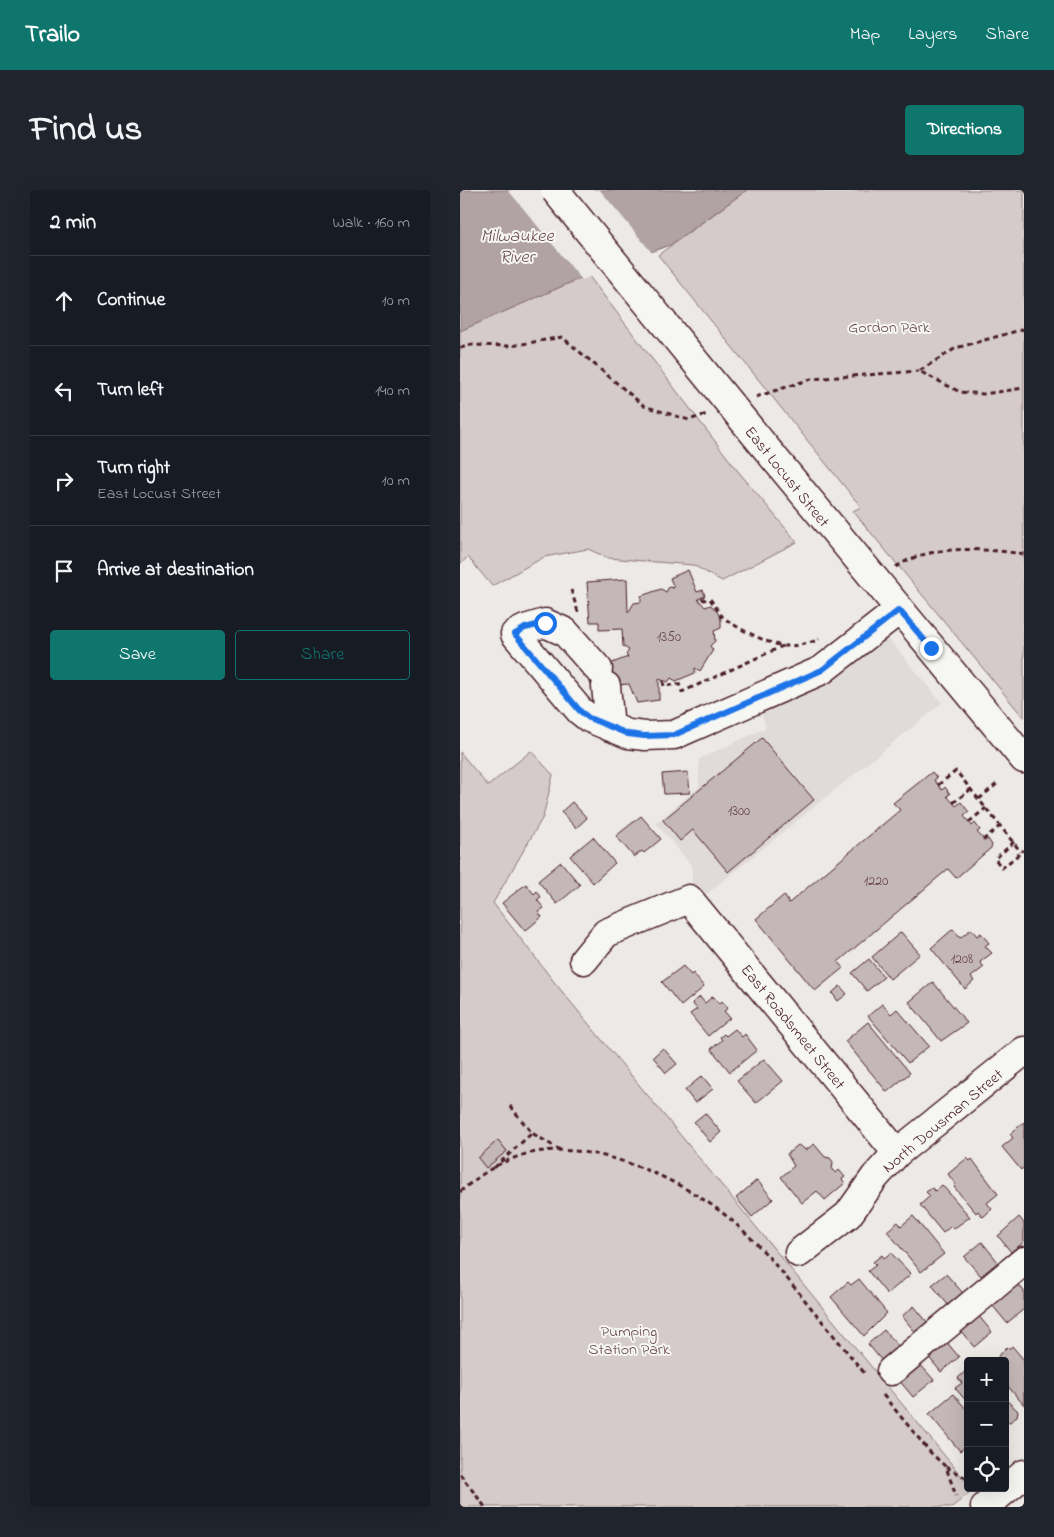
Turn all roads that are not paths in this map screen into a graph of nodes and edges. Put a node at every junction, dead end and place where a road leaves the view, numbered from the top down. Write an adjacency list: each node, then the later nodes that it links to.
1 (554, 190): 2 (main road, East Locust Street, bridge)
2 (899, 610): 3 (main road); 4 (main road, East Locust Street)
3 (610, 727): 3 (main road)
4 (1024, 759)
5 (584, 960): 7 (main road, East Roadsmeet Street)
6 (1024, 1051): 7 (main road, North Dousman Street)
7 (898, 1153): 8 (main road, North Dousman Street)
8 (799, 1253)
9 (1024, 1261): 10 (main road)
10 (879, 1379)
11 (1024, 1474): 12 (main road)
12 (985, 1507)

